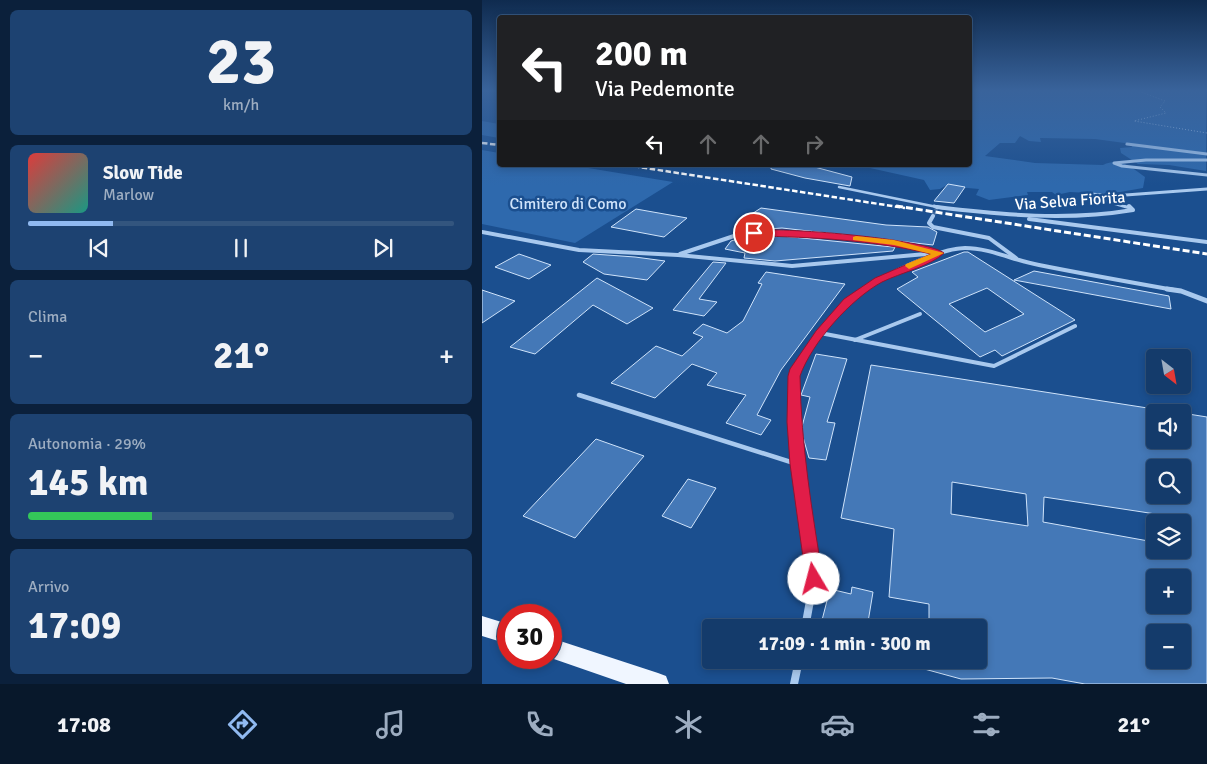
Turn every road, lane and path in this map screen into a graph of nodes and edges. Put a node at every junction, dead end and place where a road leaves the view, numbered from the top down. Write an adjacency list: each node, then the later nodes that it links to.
1 (1140, 122): 2 (path)
2 (1206, 133)
3 (1127, 144): 4 (street)
4 (1206, 154)
5 (1206, 160): 6 (street, Via Selva Fiorita)
6 (1206, 175)
7 (839, 187): 9 (lane)
8 (1206, 189): 10 (street, Via Selva Fiorita)
9 (937, 207): 10 (street, Via Selva Fiorita)
10 (1011, 217): 13 (street)
11 (931, 219): 16 (street)
12 (482, 232): 15 (street)
13 (1206, 242)
14 (940, 253): 15 (street); 15 (street); 16 (street); 20 (street)
15 (678, 255)
16 (1019, 260): 17 (street)
17 (1206, 301)
18 (920, 314): 21 (lane)
19 (1075, 326): 21 (lane)
20 (820, 333): 21 (lane); 23 (street)
21 (855, 340)
22 (579, 395): 23 (lane)
23 (797, 464): 24 (street)
24 (807, 619)
25 (482, 626): 26 (main road)
26 (497, 631)
27 (562, 652): 29 (main road)
28 (797, 669): 30 (street)
29 (658, 684)
30 (794, 684)

